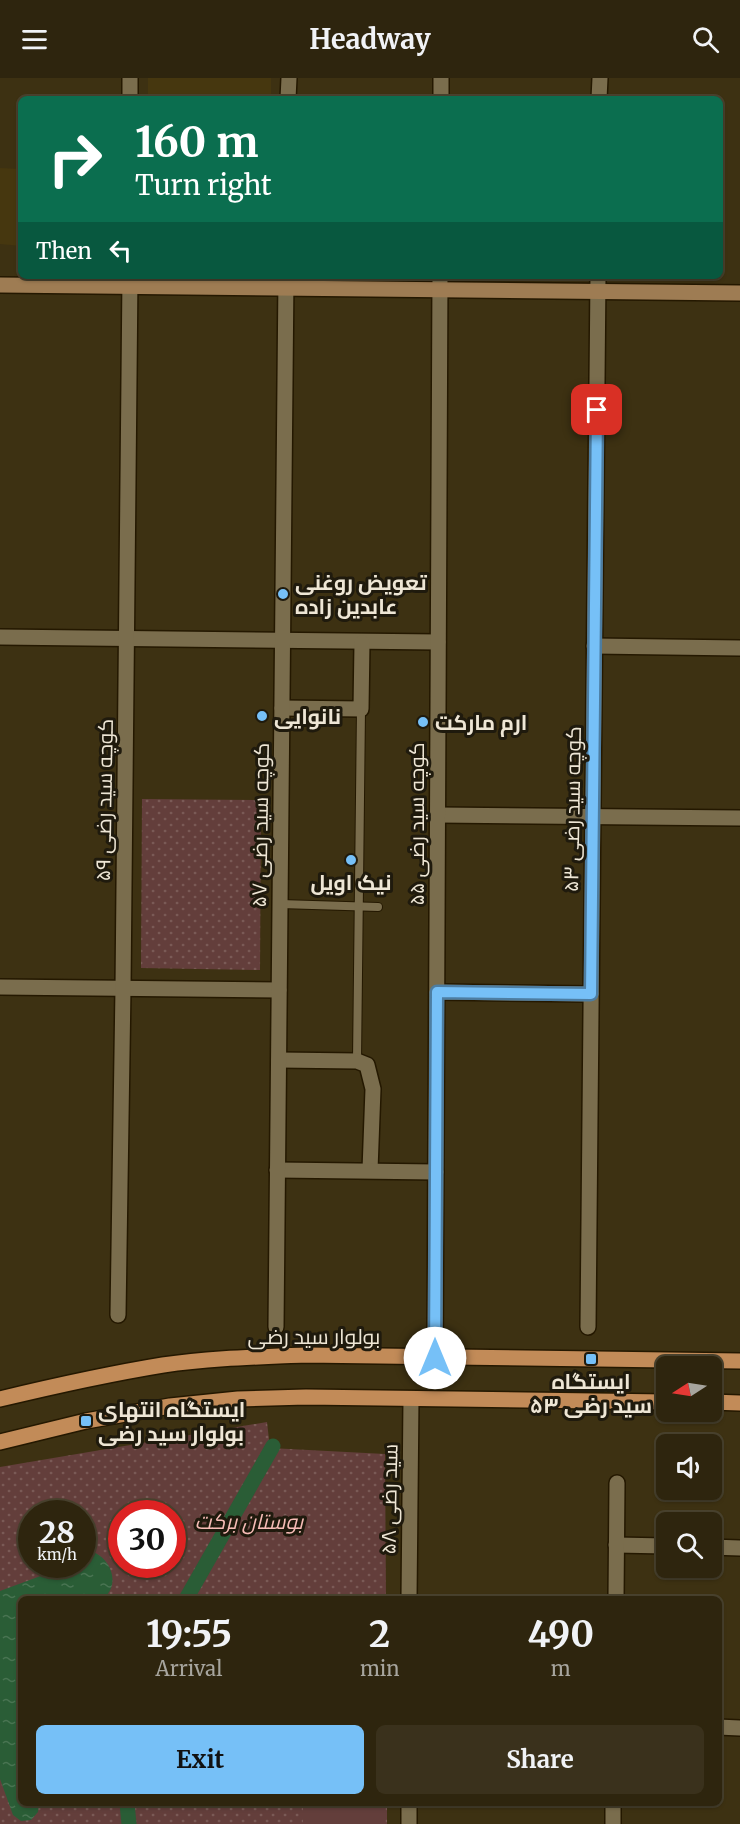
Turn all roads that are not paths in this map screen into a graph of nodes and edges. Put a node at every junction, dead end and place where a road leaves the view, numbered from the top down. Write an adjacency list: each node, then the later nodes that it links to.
1 (130, 78): 5 (street)
2 (289, 78): 6 (street)
3 (441, 78): 7 (street)
4 (600, 78): 8 (street)
5 (130, 96)
6 (288, 96)
7 (441, 96)
8 (600, 96)
9 (598, 279): 14 (street, کوچه سید رضی ۵۳)
10 (130, 281): 11 (street); 13 (street); 17 (street, کوچه سید رضی ۵۹)
11 (286, 282): 12 (street); 18 (street, کوچه سید رضی ۵۷)
12 (440, 283): 14 (street); 19 (street, کوچه سید رضی ۵۵)
13 (0, 285)
14 (598, 292): 15 (street); 21 (street, کوچه سید رضی ۵۳)
15 (740, 293)
16 (0, 638): 17 (street)
17 (126, 639): 18 (street); 32 (street, کوچه سید رضی ۵۹)
18 (282, 641): 20 (street); 23 (street, کوچه سید رضی ۵۷)
19 (438, 642): 20 (street); 25 (street, کوچه سید رضی ۵۵)
20 (362, 643): 24 (street)
21 (594, 646): 22 (street); 26 (street, کوچه سید رضی ۵۳)
22 (740, 648)
23 (282, 708): 24 (street); 28 (street, کوچه سید رضی ۵۷)
24 (361, 710): 29 (lane)
25 (438, 815): 26 (street); 34 (street, کوچه سید رضی ۵۵)
26 (592, 816): 27 (street); 35 (street, کوچه سید رضی ۵۳)
27 (740, 818)
28 (280, 904): 29 (lane); 33 (street, کوچه سید رضی ۵۷)
29 (359, 906): 30 (lane); 37 (lane)
30 (378, 907)
31 (0, 987): 32 (street)
32 (123, 988): 33 (street); 41 (street, کوچه سید رضی ۵۹)
33 (279, 990): 36 (street, کوچه سید رضی ۵۷)
34 (437, 992): 35 (street); 40 (street, کوچه سید رضی ۵۵)
35 (591, 994): 43 (street, کوچه سید رضی ۵۳)
36 (279, 1060): 37 (street); 38 (street, کوچه سید رضی ۵۷)
37 (357, 1061): 39 (street)
38 (278, 1170): 39 (street); 42 (street, کوچه سید رضی ۵۷)
39 (370, 1170): 40 (street)
40 (436, 1172): 44 (street, کوچه سید رضی ۵۵)
41 (118, 1315)
42 (276, 1327)
43 (588, 1327)
44 (435, 1358): 45 (main road, بولوار سید رضی); 46 (main road, بولوار سید رضی)
45 (740, 1361)
46 (0, 1399)
47 (411, 1399): 48 (main road); 51 (main road); 57 (street, سید رضی ۵۸)
48 (656, 1402)
49 (722, 1402): 50 (main road)
50 (740, 1403)
51 (0, 1442)
52 (617, 1483): 53 (street)
53 (616, 1545): 54 (street); 58 (street)
54 (656, 1546)
55 (722, 1547): 56 (street)
56 (740, 1548)
57 (410, 1596)
58 (616, 1596)
59 (722, 1727): 60 (street)
60 (740, 1728)
61 (409, 1806): 63 (street)
62 (613, 1806): 64 (street)
63 (409, 1824)
64 (613, 1824)

